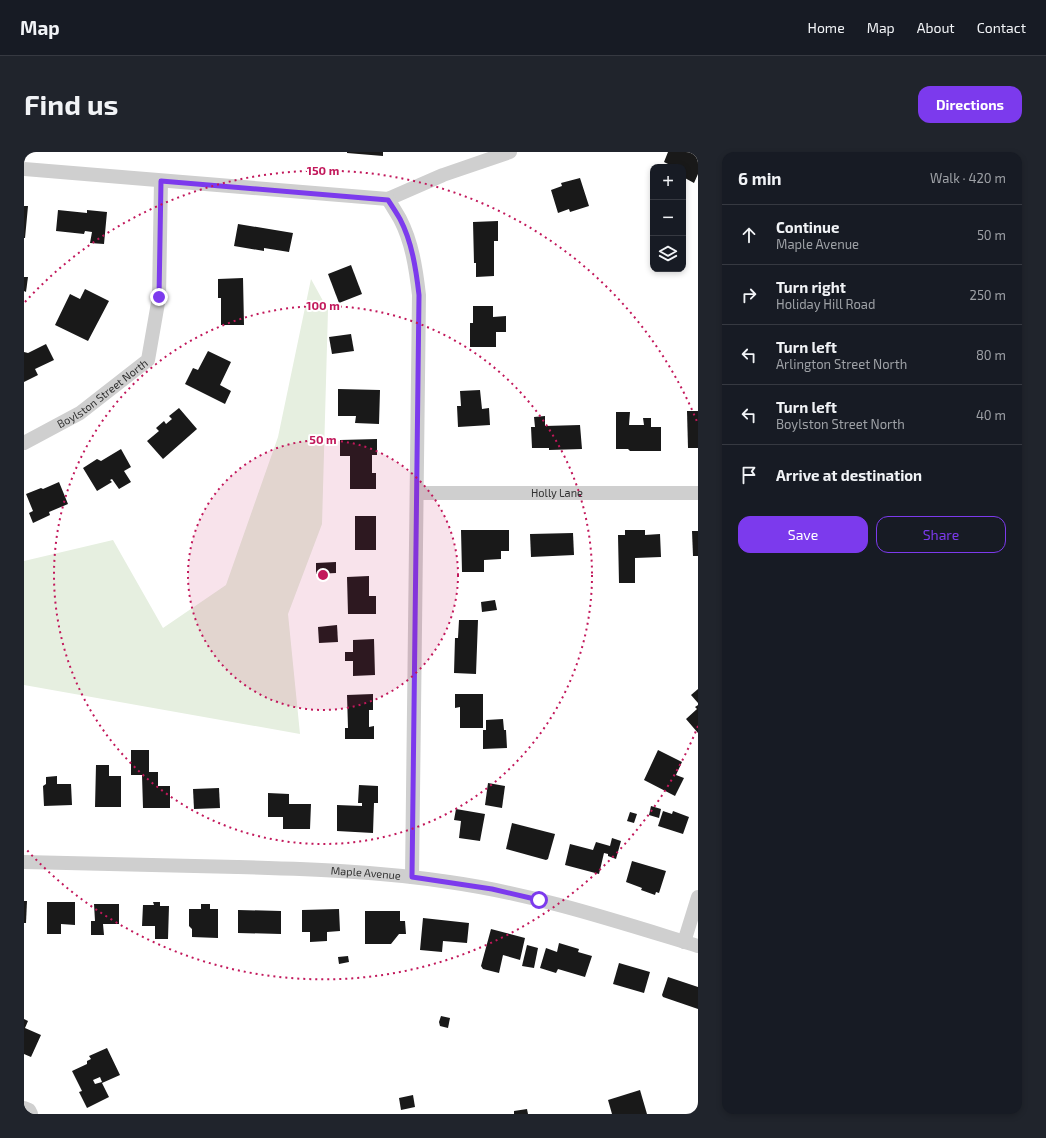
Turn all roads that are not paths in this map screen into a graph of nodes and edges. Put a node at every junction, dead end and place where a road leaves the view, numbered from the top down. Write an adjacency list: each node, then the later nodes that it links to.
1 (510, 152): 4 (street)
2 (24, 168): 3 (street)
3 (161, 181): 4 (street); 5 (street, Boylston Street North)
4 (388, 200): 6 (street)
5 (24, 443)
6 (417, 493): 7 (street, Holly Lane); 9 (street)
7 (698, 493)
8 (24, 862): 9 (street, Maple Avenue)
9 (412, 877): 11 (street, Maple Avenue)
10 (698, 897): 11 (street)
11 (684, 942): 12 (street, Maple Avenue)
12 (698, 946)
13 (24, 1108): 14 (street)
14 (31, 1114)

